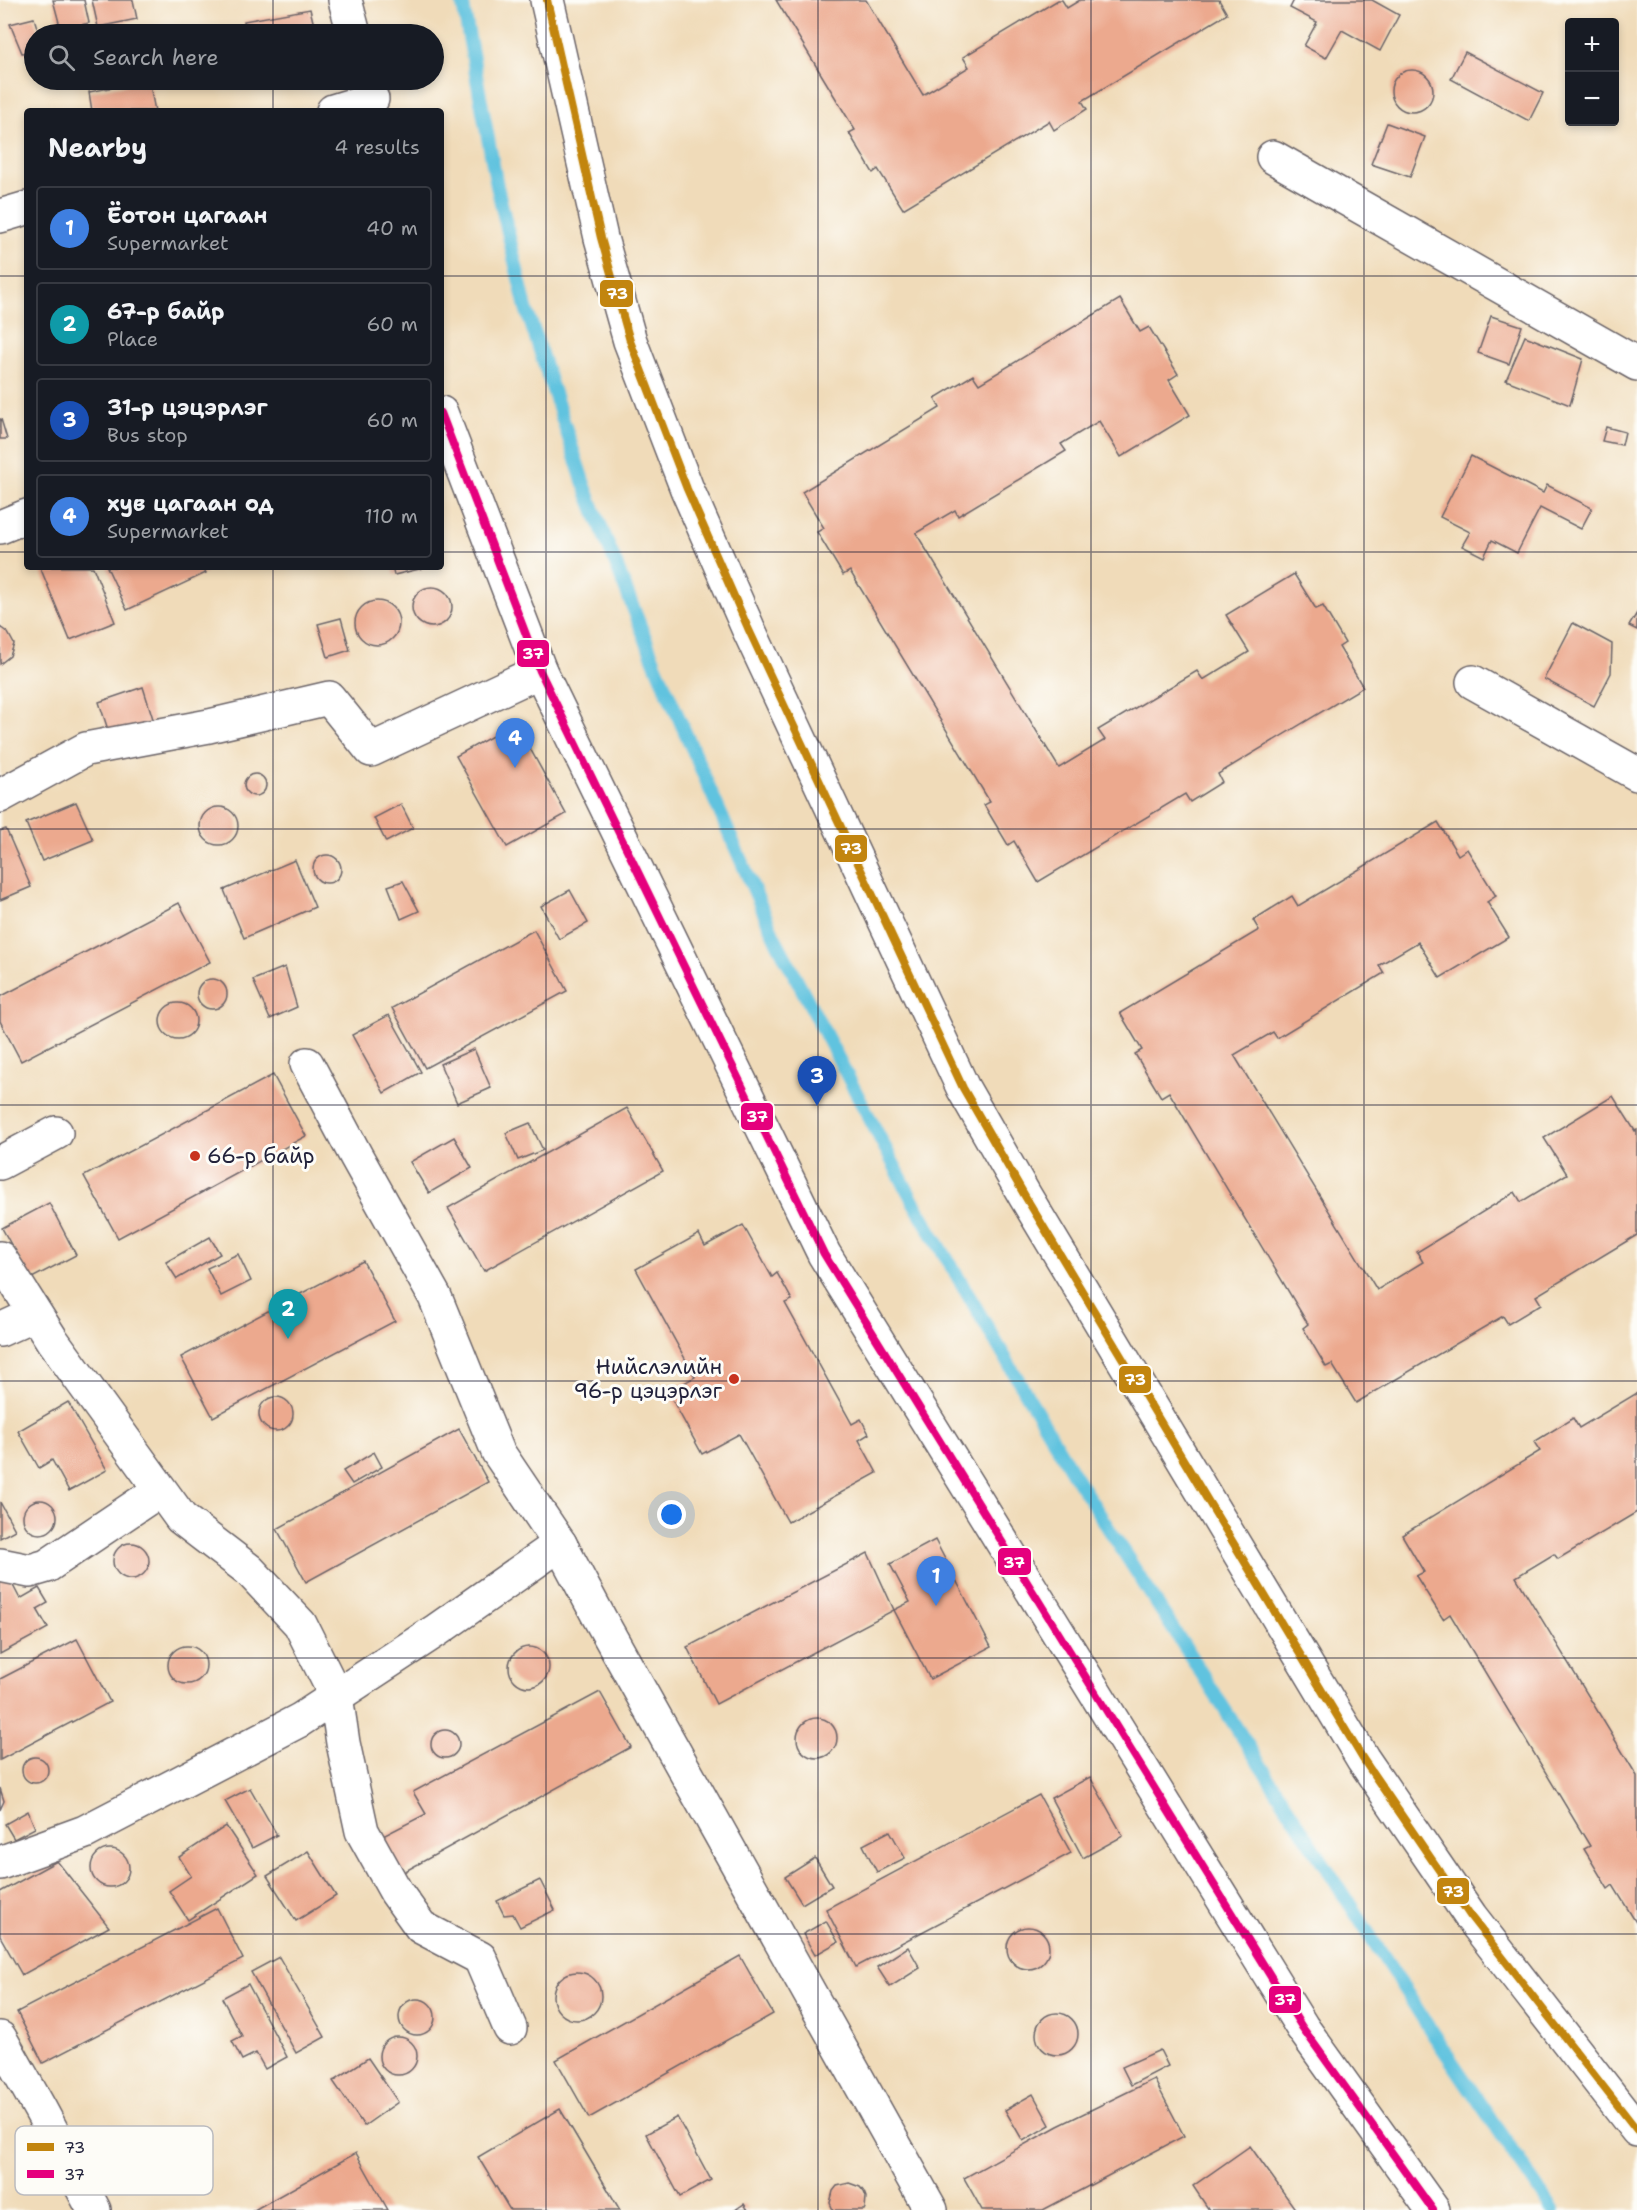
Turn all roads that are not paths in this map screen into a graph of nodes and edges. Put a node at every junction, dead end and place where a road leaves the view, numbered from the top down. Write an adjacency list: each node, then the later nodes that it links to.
1 (345, 0): 3 (street)
2 (547, 0): 31 (street)
3 (351, 24)
4 (371, 96): 5 (street)
5 (341, 108)
6 (1273, 157): 9 (street)
7 (24, 209): 8 (street)
8 (0, 216)
9 (1637, 364)
10 (444, 421): 13 (street)
11 (24, 517): 12 (street)
12 (0, 527)
13 (540, 671): 16 (street); 35 (street)
14 (1473, 682): 15 (street)
15 (1637, 774)
16 (0, 796)
17 (307, 1064): 24 (street)
18 (56, 1133): 19 (street)
19 (0, 1163)
20 (0, 1258): 21 (street)
21 (36, 1314): 22 (street); 23 (street)
22 (0, 1330)
23 (160, 1490): 25 (street); 26 (street)
24 (560, 1544): 26 (street); 34 (street)
25 (0, 1564)
26 (336, 1696): 27 (street); 28 (street)
27 (0, 1863)
28 (510, 2028)
29 (0, 2038): 30 (street)
30 (49, 2126)
31 (1637, 2130)
32 (86, 2195): 33 (street)
33 (94, 2210)
34 (931, 2210)
35 (1433, 2210)

